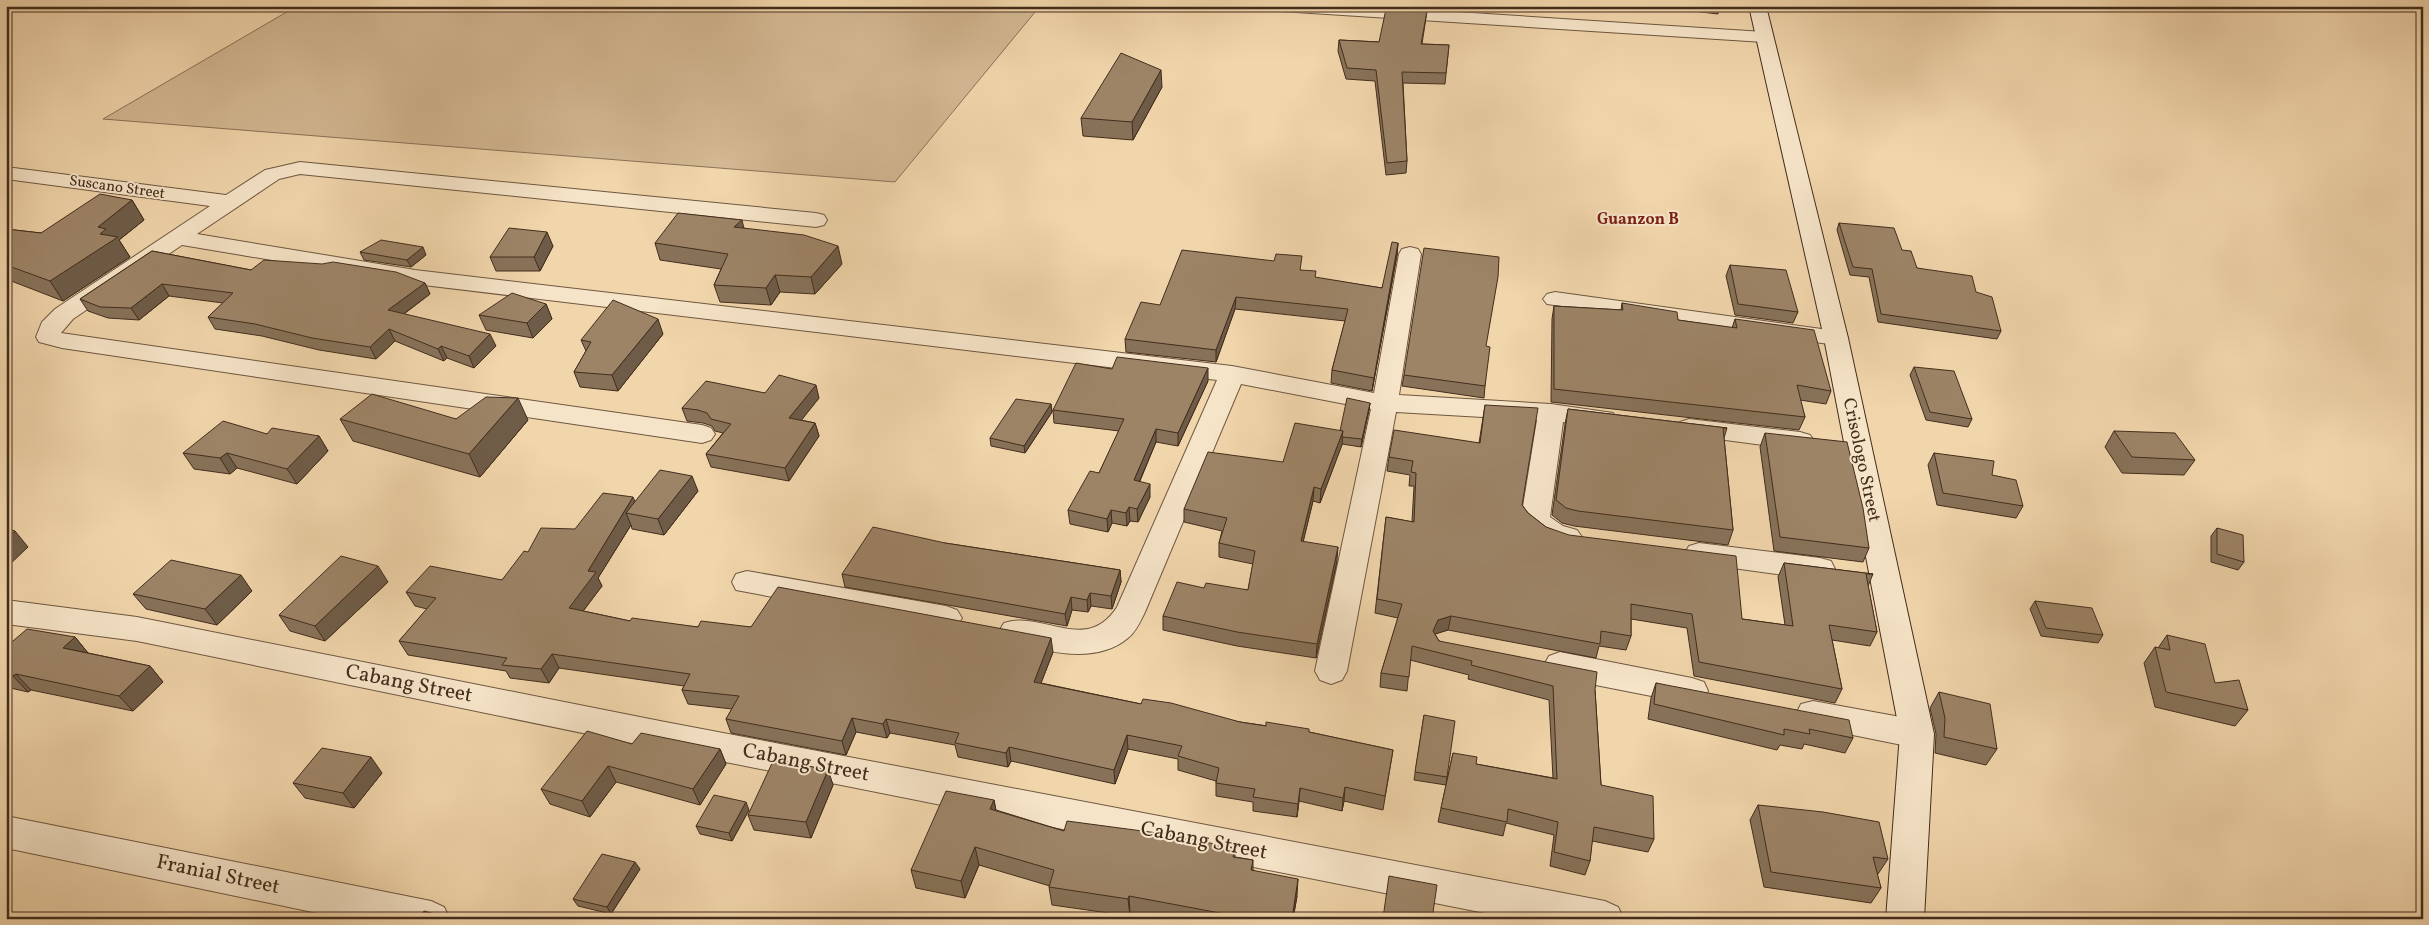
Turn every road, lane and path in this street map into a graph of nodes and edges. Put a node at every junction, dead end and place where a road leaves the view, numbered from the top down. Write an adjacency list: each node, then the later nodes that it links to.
1 (1280, 6): 3 (street)
2 (1757, 6): 5 (street, Crisologo Street)
3 (1448, 12): 4 (street)
4 (1539, 14): 5 (street)
5 (1764, 37): 12 (street, Crisologo Street)
6 (6, 173): 7 (street, Suscano Street)
7 (227, 202): 8 (street); 9 (street)
8 (816, 220)
9 (180, 238): 13 (street); 18 (street)
10 (1410, 254): 14 (street)
11 (1555, 299): 12 (street)
12 (1836, 338): 19 (street, Crisologo Street)
13 (1232, 374): 14 (street); 23 (street)
14 (1385, 403): 15 (street); 26 (street)
15 (1551, 412): 16 (street); 20 (street)
16 (1628, 421)
17 (1666, 426): 19 (street)
18 (702, 434)
19 (1859, 448): 22 (street, Crisologo Street)
20 (1592, 540)
21 (1670, 550): 22 (street)
22 (1886, 578): 29 (street, Crisologo Street)
23 (748, 582)
24 (6, 612): 32 (street, Cabang Street)
25 (1536, 661): 27 (street)
26 (1331, 670)
27 (1722, 696)
28 (1780, 707): 29 (street)
29 (1917, 734): 33 (street, Crisologo Street)
30 (6, 832): 31 (street, Franial Street)
31 (431, 919)
32 (1605, 919)
33 (1905, 919)

